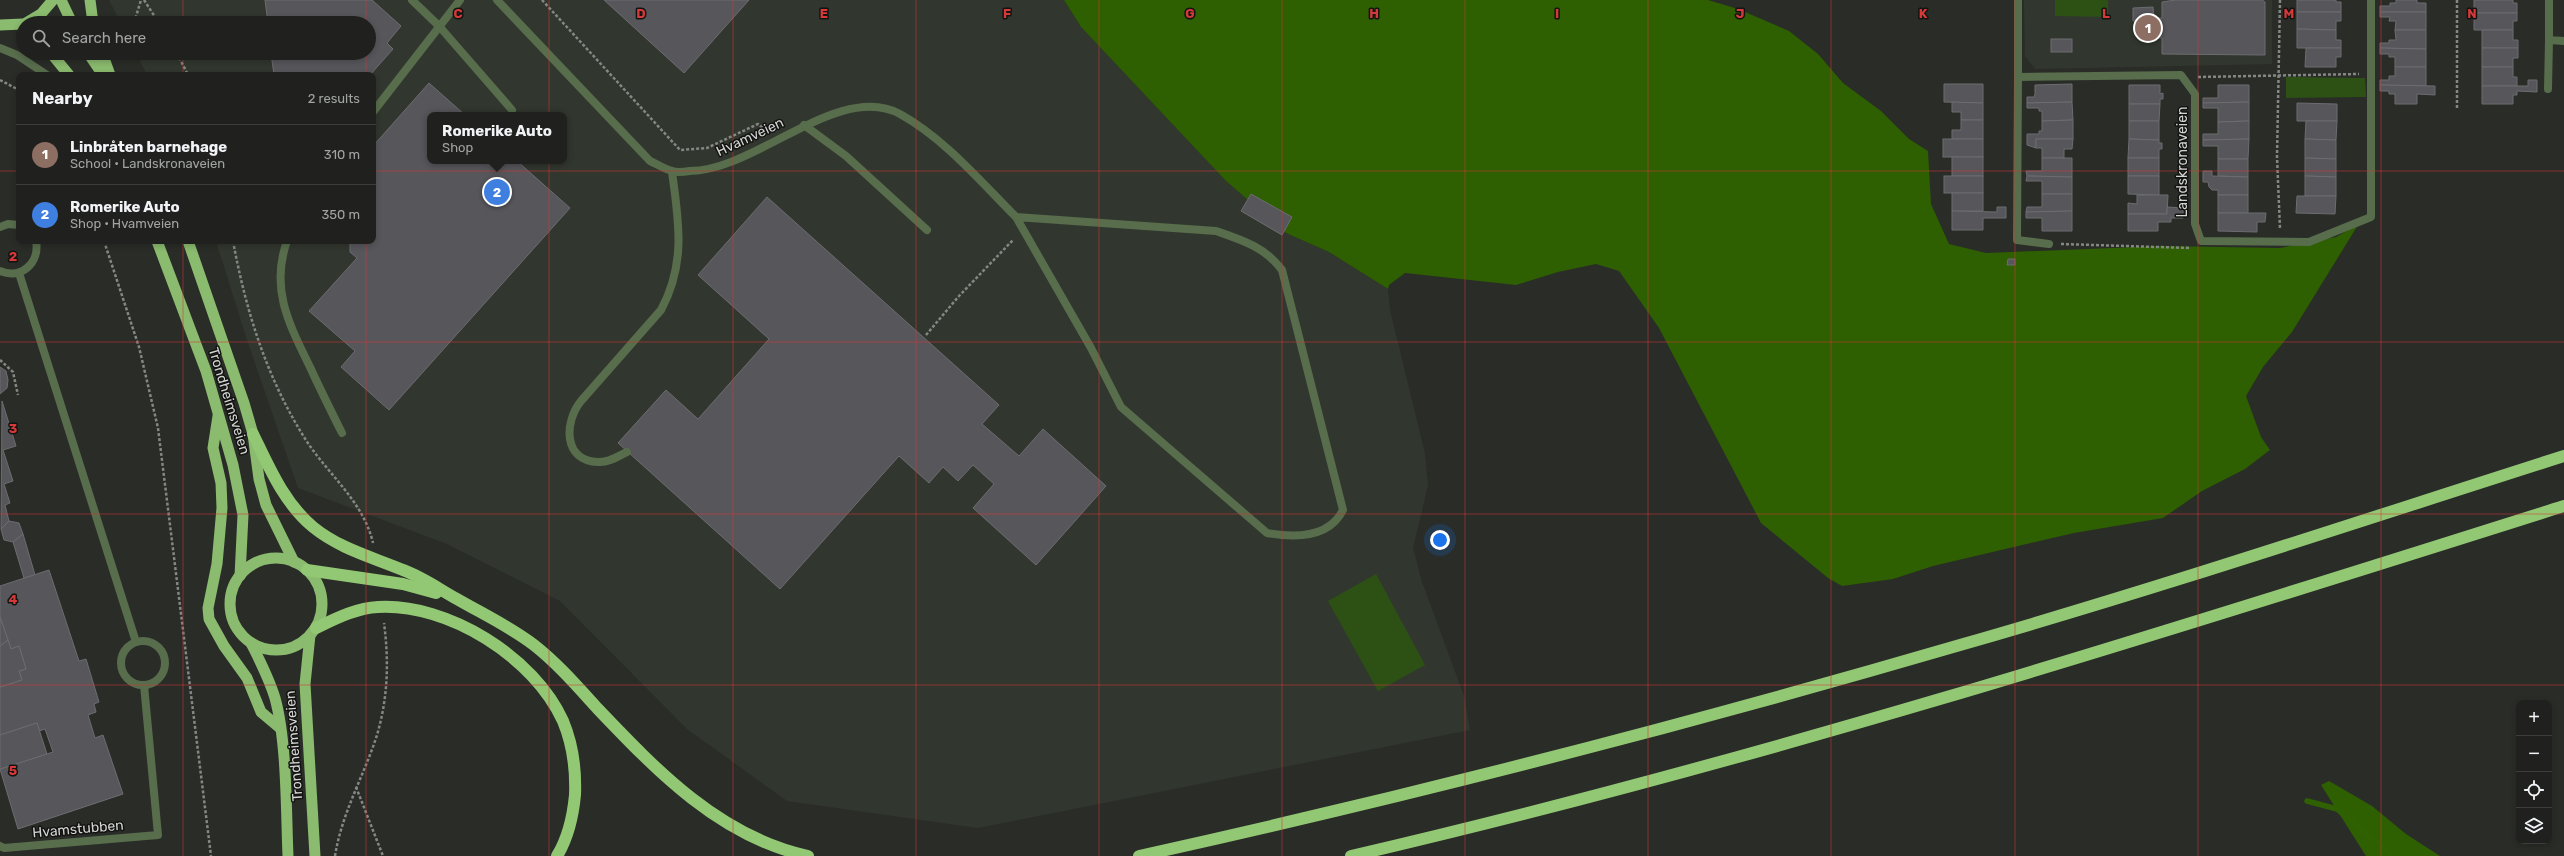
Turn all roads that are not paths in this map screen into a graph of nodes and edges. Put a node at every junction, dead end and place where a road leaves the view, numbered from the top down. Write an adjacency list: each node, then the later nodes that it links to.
1 (53, 0): 10 (highway)
2 (62, 0): 11 (highway)
3 (90, 0): 12 (highway)
4 (412, 0): 15 (street)
5 (460, 0): 15 (street)
6 (497, 0): 33 (street, Hvamveien)
7 (2018, 0): 28 (street)
8 (2371, 0): 28 (street, Landskronaveien)
9 (2549, 0): 16 (street)
10 (38, 16)
11 (69, 16)
12 (92, 16)
13 (0, 25): 14 (highway)
14 (16, 25)
15 (439, 26): 30 (street); 31 (street)
16 (2549, 40): 17 (street); 29 (street)
17 (2564, 41)
18 (0, 48): 19 (street)
19 (16, 55)
20 (25, 60): 24 (street)
21 (57, 60): 25 (highway)
22 (93, 60): 26 (highway)
23 (105, 60): 27 (highway)
24 (43, 72)
25 (67, 72)
26 (101, 72)
27 (109, 72)
28 (2018, 76): 42 (street)
29 (2548, 89)
30 (376, 108)
31 (512, 110)
32 (804, 125): 33 (street, Hvamveien); 34 (street, Hvamveien); 37 (street)
33 (672, 172): 48 (street)
34 (1016, 217): 34 (street, Hvamveien)
35 (1, 223): 36 (street)
36 (16, 225)
37 (927, 230)
38 (36, 244): 44 (street)
39 (158, 244): 45 (highway, Trondheimsveien)
40 (189, 244): 47 (highway, Trondheimsveien)
41 (286, 244): 46 (street)
42 (2049, 244)
43 (0, 271): 44 (street)
44 (20, 273): 56 (street)
45 (218, 412): 53 (highway, Trondheimsveien); 59 (highway)
46 (342, 433)
47 (253, 434): 51 (highway, Trondheimsveien); 54 (highway)
48 (627, 452)
49 (2564, 456): 65 (highway)
50 (2564, 506): 66 (highway)
51 (294, 562): 52 (highway); 53 (highway)
52 (307, 570): 54 (highway); 55 (highway)
53 (240, 576): 57 (highway)
54 (460, 601): 64 (highway)
55 (313, 632): 57 (highway); 62 (highway, Trondheimsveien); 63 (highway)
56 (136, 642): 58 (street); 58 (street)
57 (251, 643): 59 (highway, Trondheimsveien)
58 (144, 685): 60 (street, Hvamstubben)
59 (280, 728): 61 (highway, Trondheimsveien)
60 (0, 846)
61 (288, 856)
62 (315, 856)
63 (557, 856)
64 (808, 856)
65 (1139, 856)
66 (1351, 856)

